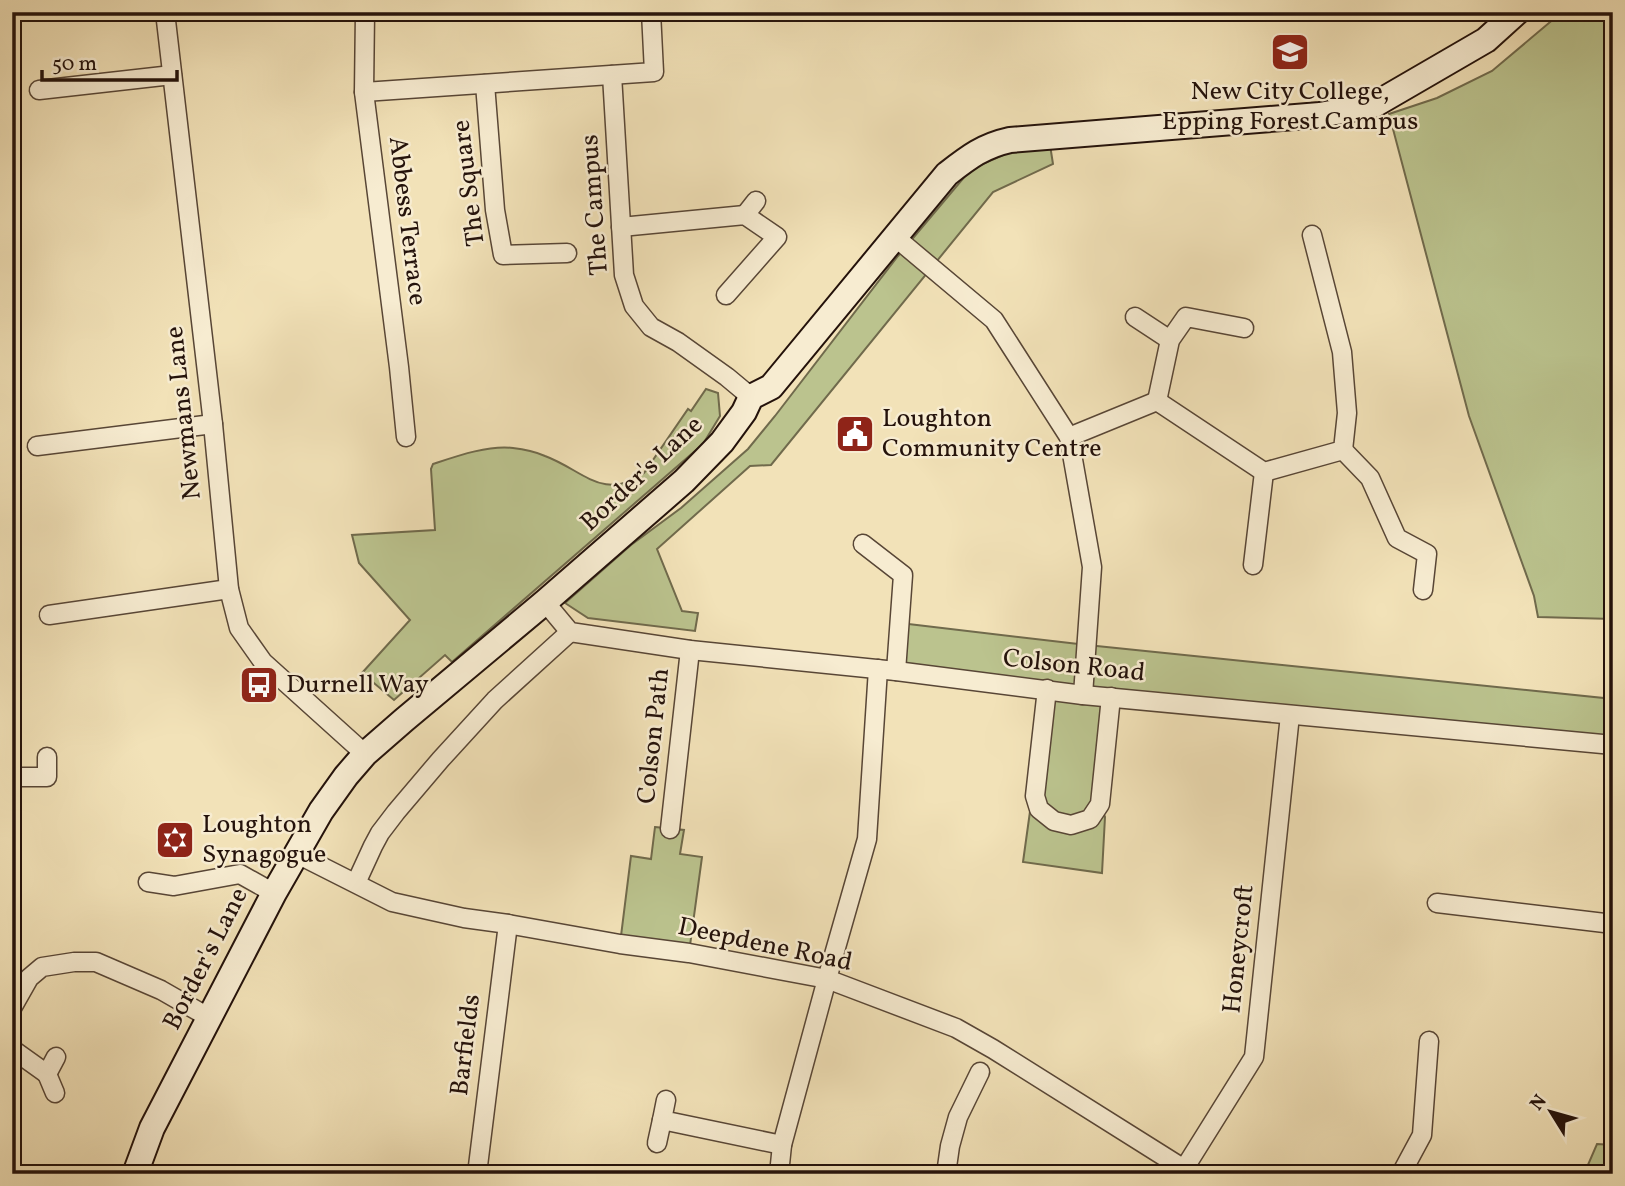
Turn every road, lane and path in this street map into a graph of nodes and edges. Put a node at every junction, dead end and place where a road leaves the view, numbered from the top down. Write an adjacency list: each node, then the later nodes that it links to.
1 (164, 12): 5 (street, Newmans Lane)
2 (365, 12): 9 (street, Abbess Terrace)
3 (651, 12): 6 (street, The Square)
4 (1517, 12): 12 (street, Border's Lane)
5 (172, 75): 8 (street); 20 (street, Newmans Lane)
6 (612, 75): 7 (street, The Square); 10 (street, The Campus)
7 (485, 83): 9 (street, The Square); 13 (street, The Square)
8 (39, 90)
9 (364, 92): 21 (street, Abbess Terrace)
10 (621, 227): 14 (street); 18 (street, The Campus)
11 (1312, 234): 24 (street)
12 (895, 237): 18 (street, Border's Lane); 22 (street)
13 (567, 253)
14 (726, 295)
15 (1135, 317): 17 (street)
16 (1244, 328): 17 (street)
17 (1170, 340): 19 (street)
18 (751, 397): 30 (street, Border's Lane)
19 (1157, 401): 22 (street); 25 (street)
20 (213, 424): 23 (street); 28 (street, Newmans Lane)
21 (406, 437)
22 (1069, 437): 37 (street)
23 (37, 446)
24 (1343, 450): 25 (street); 29 (street)
25 (1264, 472): 27 (street)
26 (863, 544): 35 (street)
27 (1253, 565)
28 (229, 589): 31 (street); 41 (street, Newmans Lane)
29 (1423, 590)
30 (545, 602): 32 (street); 41 (street, Border's Lane)
31 (49, 615)
32 (570, 632): 33 (street, Colson Road); 47 (street)
33 (690, 650): 34 (street, Colson Road); 44 (street, Colson Path)
34 (878, 669): 35 (street, Colson Road); 52 (street)
35 (896, 671): 36 (street, Colson Road)
36 (1047, 689): 37 (street, Colson Road); 38 (street)
37 (1083, 695): 38 (street, Colson Road)
38 (1111, 697): 39 (street, Colson Road)
39 (1290, 715): 40 (street, Colson Road); 65 (street, Honeycroft)
40 (1613, 746)
41 (365, 754): 45 (street, Border's Lane)
42 (47, 757): 43 (street)
43 (12, 777)
44 (670, 829)
45 (295, 853): 47 (street, Deepdene Road); 48 (street, Border's Lane)
46 (148, 882): 48 (street)
47 (356, 883): 50 (street, Deepdene Road)
48 (274, 893): 54 (street, Border's Lane)
49 (1437, 903): 51 (street)
50 (508, 924): 52 (street, Deepdene Road); 67 (street, Barfields)
51 (1613, 924)
52 (827, 979): 64 (street); 65 (street, Deepdene Road)
53 (12, 1008): 54 (street)
54 (210, 1017): 66 (street, Border's Lane)
55 (1429, 1041): 70 (street)
56 (12, 1049): 59 (street)
57 (56, 1057): 59 (street)
58 (980, 1072): 69 (street)
59 (47, 1074): 60 (street)
60 (55, 1093)
61 (666, 1100): 62 (street)
62 (662, 1121): 63 (street); 64 (street)
63 (657, 1143)
64 (782, 1145): 68 (street)
65 (1188, 1171)
66 (135, 1174)
67 (477, 1174)
68 (779, 1174)
69 (946, 1174)
70 (1401, 1174)

